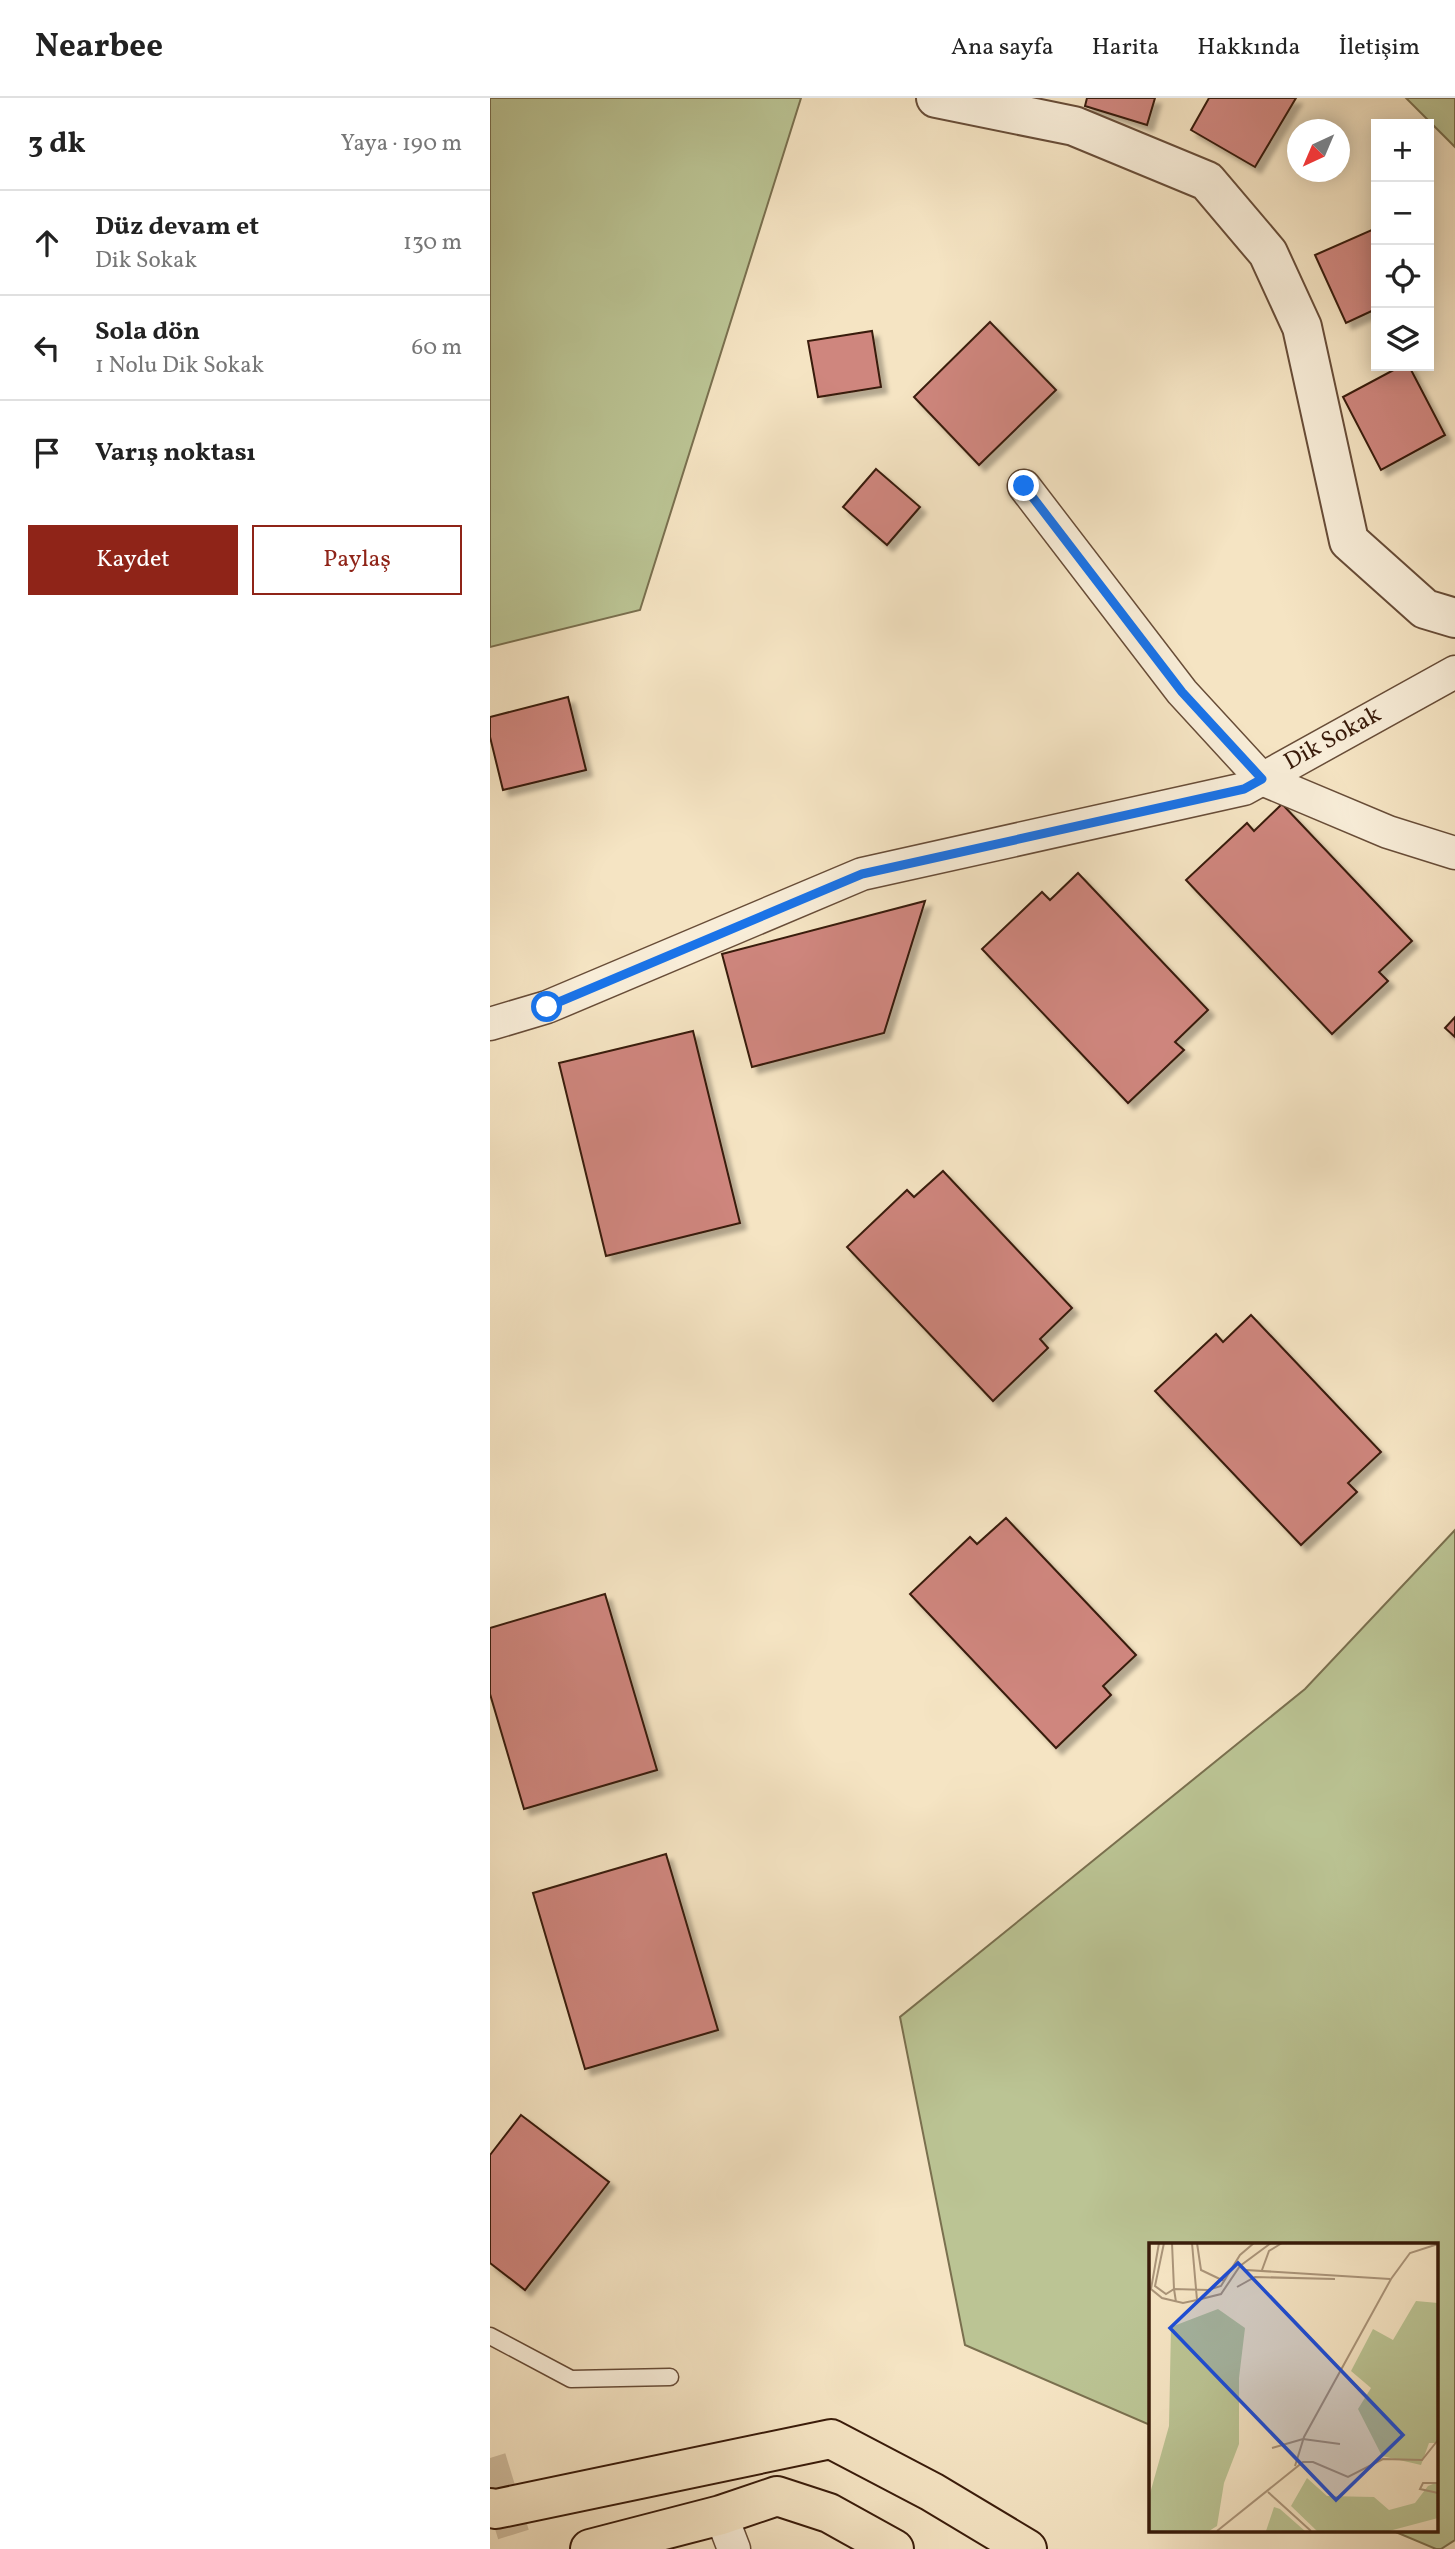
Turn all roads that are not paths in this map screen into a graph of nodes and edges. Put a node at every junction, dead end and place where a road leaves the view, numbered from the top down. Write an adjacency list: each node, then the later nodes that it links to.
1 (936, 98): 3 (street)
2 (1024, 486): 5 (street)
3 (1455, 618)
4 (1455, 672): 5 (street, Dik Sokak)
5 (1262, 779): 6 (street); 7 (street, Dik Sokak)
6 (1455, 853)
7 (490, 1024)
8 (490, 2336): 9 (lane)
9 (670, 2377)
10 (490, 2508): 14 (main road)
11 (728, 2532): 12 (main road); 13 (main road)
12 (590, 2549)
13 (894, 2549)
14 (1027, 2549)

